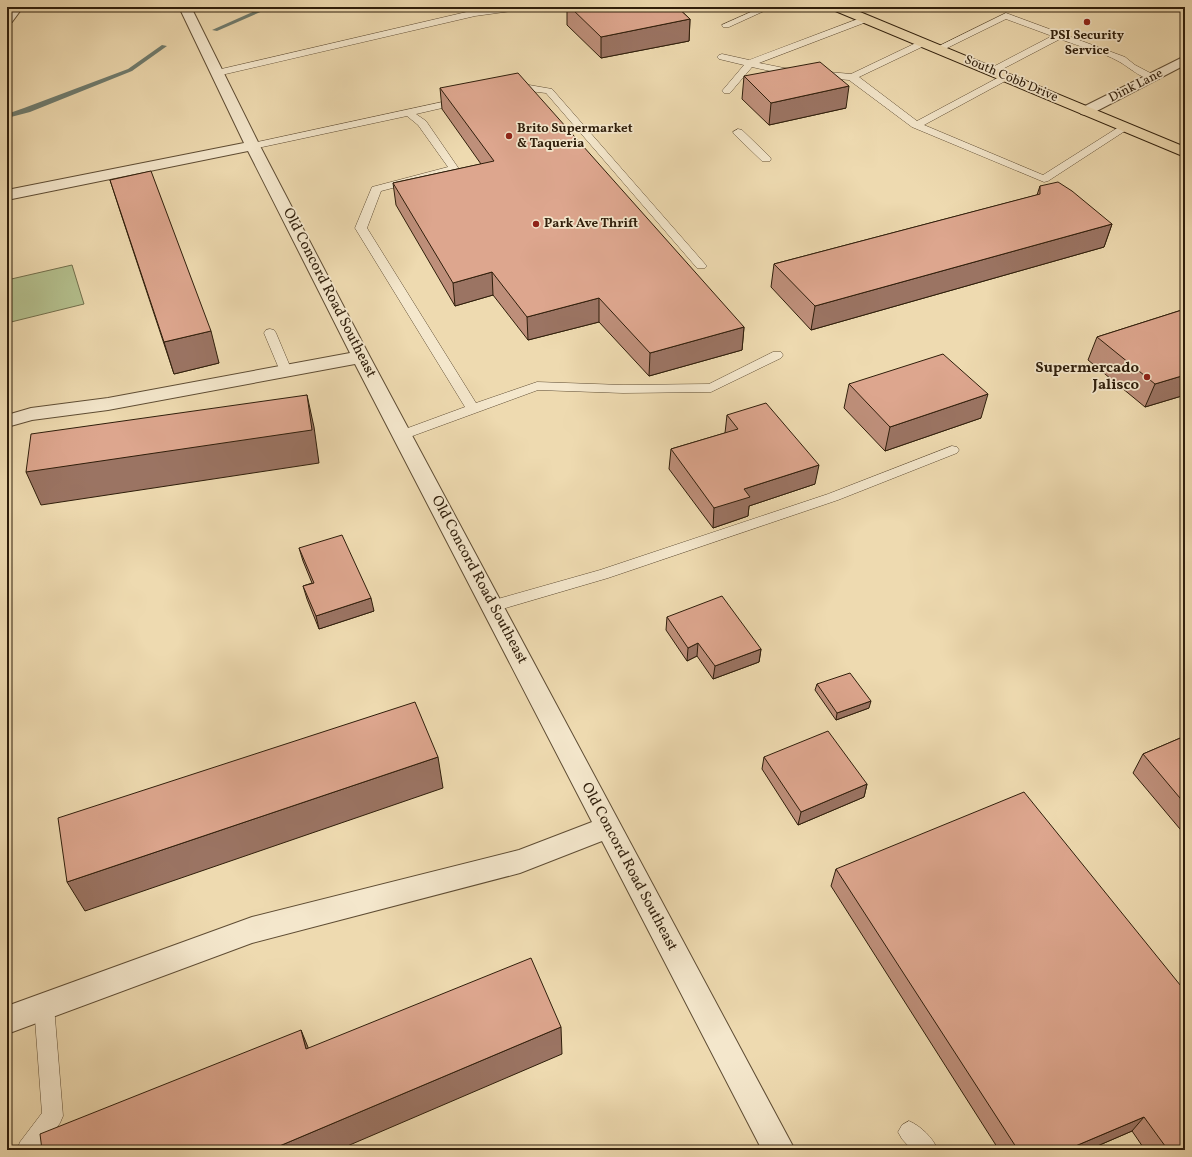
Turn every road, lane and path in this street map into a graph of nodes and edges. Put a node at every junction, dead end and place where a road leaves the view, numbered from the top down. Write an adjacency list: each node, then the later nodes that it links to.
1 (17, 7): 7 (street)
2 (185, 7): 17 (street, Old Concord Road Southeast)
3 (519, 7): 6 (lane)
4 (769, 7): 9 (lane)
5 (846, 8): 8 (main road, South Cobb Drive)
6 (472, 10): 17 (lane)
7 (7, 19)
8 (866, 19): 11 (main road, South Cobb Drive); 15 (lane)
9 (726, 25)
10 (1060, 36): 12 (lane); 16 (lane); 20 (lane)
11 (923, 42): 12 (main road, South Cobb Drive); 18 (lane)
12 (938, 49): 16 (main road, South Cobb Drive)
13 (722, 57): 15 (lane)
14 (1185, 60): 20 (street, Dink Lane)
15 (750, 63): 18 (lane); 21 (lane)
16 (992, 71): 19 (main road, South Cobb Drive)
17 (217, 73): 29 (street, Old Concord Road Southeast)
18 (852, 77): 26 (lane)
19 (1006, 77): 24 (main road, South Cobb Drive); 26 (lane)
20 (1153, 77): 24 (street, Dink Lane)
21 (727, 91)
22 (499, 94): 33 (lane)
23 (468, 100): 25 (lane)
24 (1086, 111): 27 (main road, South Cobb Drive)
25 (408, 112): 29 (lane); 38 (lane)
26 (916, 125): 27 (lane)
27 (1126, 127): 30 (main road, South Cobb Drive)
28 (738, 132): 31 (lane)
29 (253, 146): 32 (street); 36 (street, Old Concord Road Southeast)
30 (1185, 152)
31 (766, 159)
32 (7, 195)
33 (701, 266)
34 (270, 334): 37 (lane)
35 (777, 355): 38 (lane)
36 (361, 357): 37 (street); 40 (street, Old Concord Road Southeast)
37 (286, 371): 39 (street)
38 (473, 409): 40 (lane)
39 (7, 421)
40 (402, 435): 42 (street, Old Concord Road Southeast)
41 (952, 450): 42 (lane)
42 (492, 606): 43 (street, Old Concord Road Southeast)
43 (608, 827): 44 (street); 48 (street, Old Concord Road Southeast)
44 (44, 1006): 45 (street); 47 (lane)
45 (7, 1020)
46 (909, 1132): 49 (lane)
47 (28, 1150)
48 (779, 1150)
49 (927, 1150)

